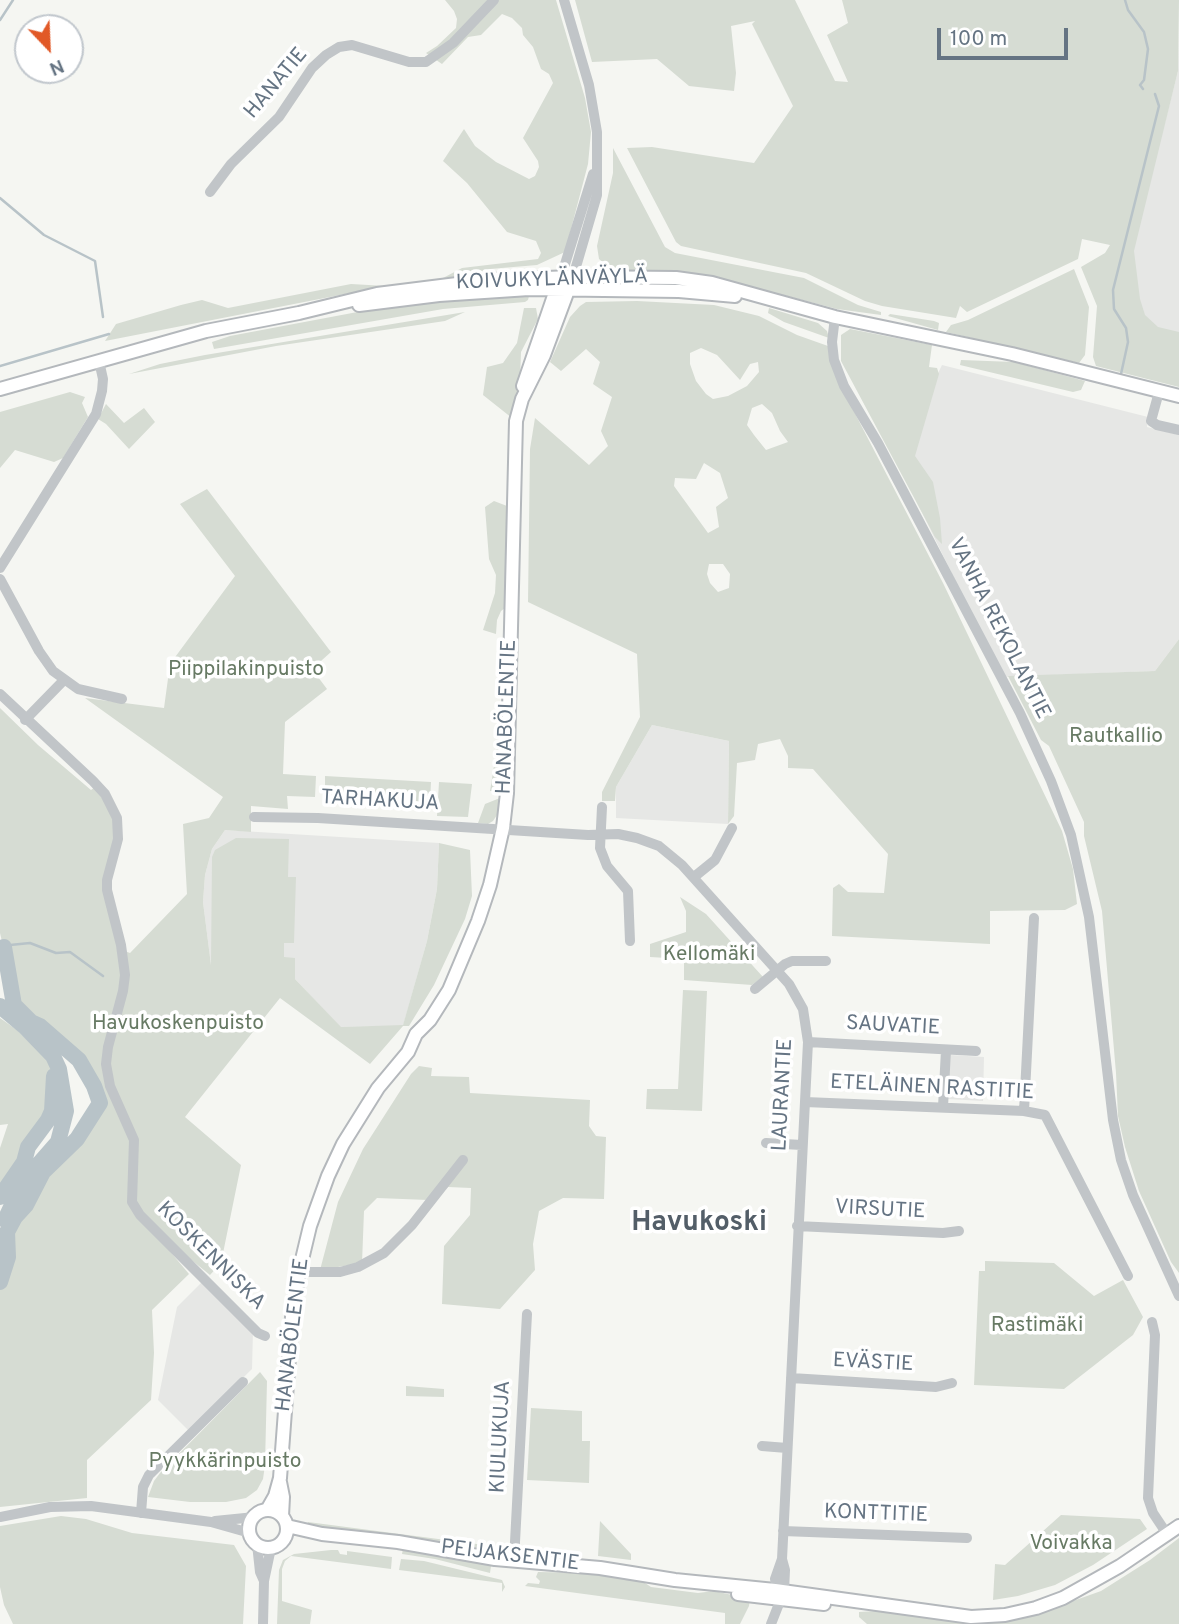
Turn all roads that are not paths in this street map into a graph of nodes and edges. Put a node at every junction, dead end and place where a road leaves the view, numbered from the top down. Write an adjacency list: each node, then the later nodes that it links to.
1 (494, 0): 3 (street, HANATIE)
2 (564, 0): 4 (street)
3 (210, 192)
4 (565, 283): 5 (main road, KOIVUKYLÄNVÄYLÄ); 6 (main road, KOIVUKYLÄNVÄYLÄ); 19 (main road, HANABÖLENTIE)
5 (835, 317): 8 (main road, KOIVUKYLÄNVÄYLÄ); 41 (street, VANHA REKOLANTIE)
6 (99, 361): 7 (main road, KOIVUKYLÄNVÄYLÄ); 11 (street)
7 (0, 388)
8 (1159, 392): 9 (main road, KOIVUKYLÄNVÄYLÄ); 10 (street)
9 (1179, 396)
10 (1179, 430)
11 (0, 568)
12 (0, 579): 13 (street)
13 (64, 680): 15 (street); 16 (street)
14 (0, 694): 16 (street)
15 (122, 699)
16 (26, 720): 44 (street, KOSKENNISKA)
17 (602, 807): 21 (street)
18 (254, 817): 19 (street, TARHAKUJA)
19 (503, 828): 21 (street, LAURANTIE); 39 (main road, HANABÖLENTIE)
20 (732, 828): 22 (street)
21 (600, 835): 22 (street, LAURANTIE); 24 (street)
22 (694, 877): 26 (street, LAURANTIE)
23 (1034, 918): 33 (street)
24 (630, 941)
25 (826, 961): 26 (street)
26 (778, 970): 27 (street); 28 (street, LAURANTIE)
27 (755, 989)
28 (808, 1042): 29 (street, SAUVATIE); 31 (street, LAURANTIE)
29 (946, 1049): 30 (street, SAUVATIE); 32 (street)
30 (976, 1051)
31 (805, 1102): 32 (street, ETELÄINEN RASTITIE); 35 (street, LAURANTIE)
32 (943, 1107): 33 (street, ETELÄINEN RASTITIE)
33 (1024, 1111): 40 (street, ETELÄINEN RASTITIE)
34 (766, 1143): 35 (street)
35 (802, 1145): 37 (street, LAURANTIE)
36 (464, 1160): 39 (street)
37 (797, 1226): 38 (street, VIRSUTIE); 45 (street, LAURANTIE)
38 (960, 1231)
39 (299, 1272): 50 (main road, HANABÖLENTIE)
40 (1128, 1276)
41 (1179, 1296)
42 (527, 1314): 64 (street, KIULUKUJA)
43 (1152, 1322): 60 (street)
44 (265, 1336)
45 (791, 1378): 47 (street, EVÄSTIE); 49 (street, LAURANTIE)
46 (243, 1382): 52 (street)
47 (952, 1383)
48 (762, 1446): 49 (street)
49 (787, 1448): 58 (street, LAURANTIE)
50 (279, 1478): 51 (main road, HANABÖLENTIE); 55 (main road, HANABÖLENTIE)
51 (267, 1510): 54 (main road); 55 (main road)
52 (141, 1513): 53 (street); 56 (street)
53 (4, 1516)
54 (255, 1517): 56 (street); 62 (main road)
55 (284, 1521): 59 (main road, PEIJAKSENTIE); 63 (main road)
56 (211, 1522): 62 (street)
57 (1179, 1526): 60 (main road, PEIJAKSENTIE)
58 (783, 1531): 61 (street, KONTTITIE); 66 (street, LAURANTIE)
59 (322, 1534): 63 (main road, PEIJAKSENTIE); 64 (main road, PEIJAKSENTIE)
60 (1167, 1534): 66 (main road, PEIJAKSENTIE)
61 (967, 1538)
62 (253, 1539): 63 (main road); 65 (street)
63 (277, 1545): 65 (street)
64 (514, 1561): 66 (main road, PEIJAKSENTIE)
65 (264, 1581): 67 (street)
66 (780, 1594): 68 (street, LAURANTIE)
67 (263, 1624)
68 (771, 1624)

